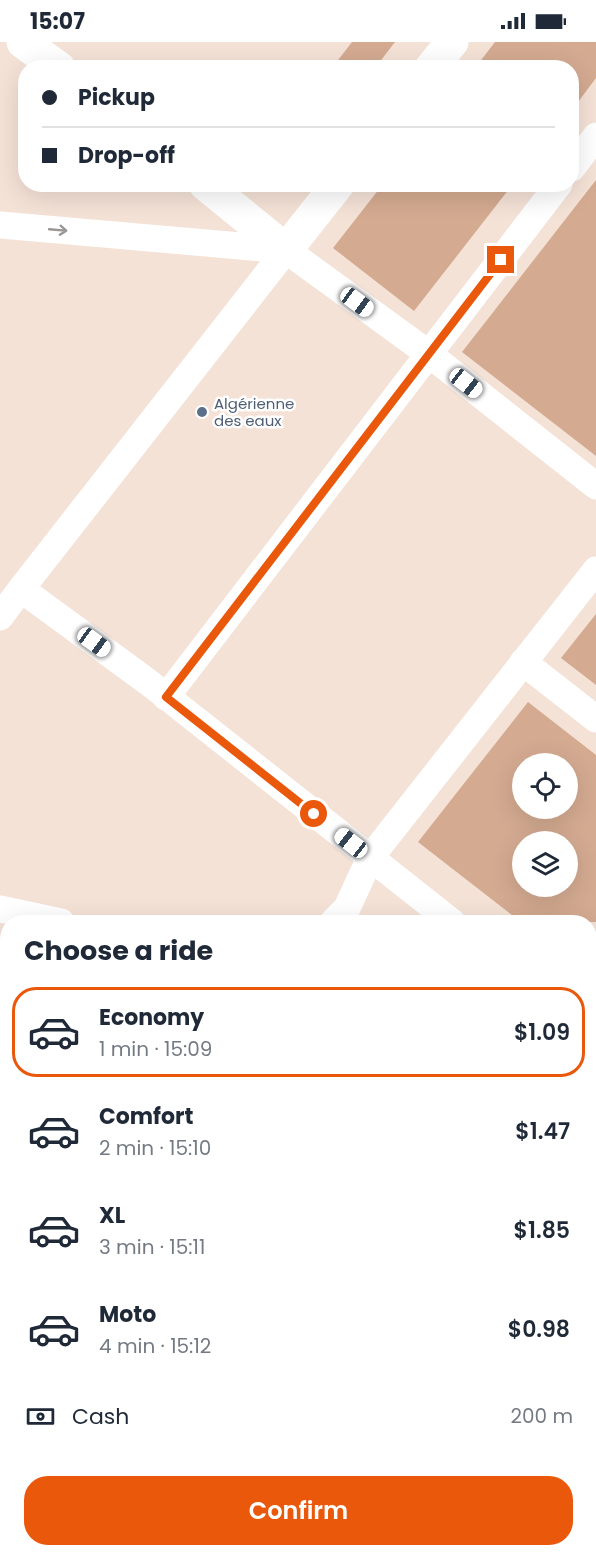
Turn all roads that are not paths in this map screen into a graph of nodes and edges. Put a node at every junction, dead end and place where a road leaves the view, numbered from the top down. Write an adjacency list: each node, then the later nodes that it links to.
1 (23, 42): 4 (main road)
2 (45, 42): 5 (main road)
3 (452, 42): 6 (main road)
4 (49, 60)
5 (55, 60)
6 (437, 60)
7 (596, 136): 8 (street)
8 (579, 159)
9 (215, 192): 13 (main road)
10 (332, 192): 13 (main road)
11 (553, 192): 14 (street)
12 (0, 225): 13 (street, one-way to 13)
13 (286, 250): 14 (street); 17 (street)
14 (429, 354): 15 (street); 20 (street)
15 (596, 486)
16 (596, 570): 19 (street)
17 (21, 589): 18 (street); 20 (street)
18 (0, 617)
19 (523, 662): 21 (street); 22 (street)
20 (166, 697): 22 (street)
21 (596, 719)
22 (370, 858): 25 (street); 26 (street)
23 (0, 909): 24 (street)
24 (28, 915)
25 (340, 915)
26 (443, 915)

